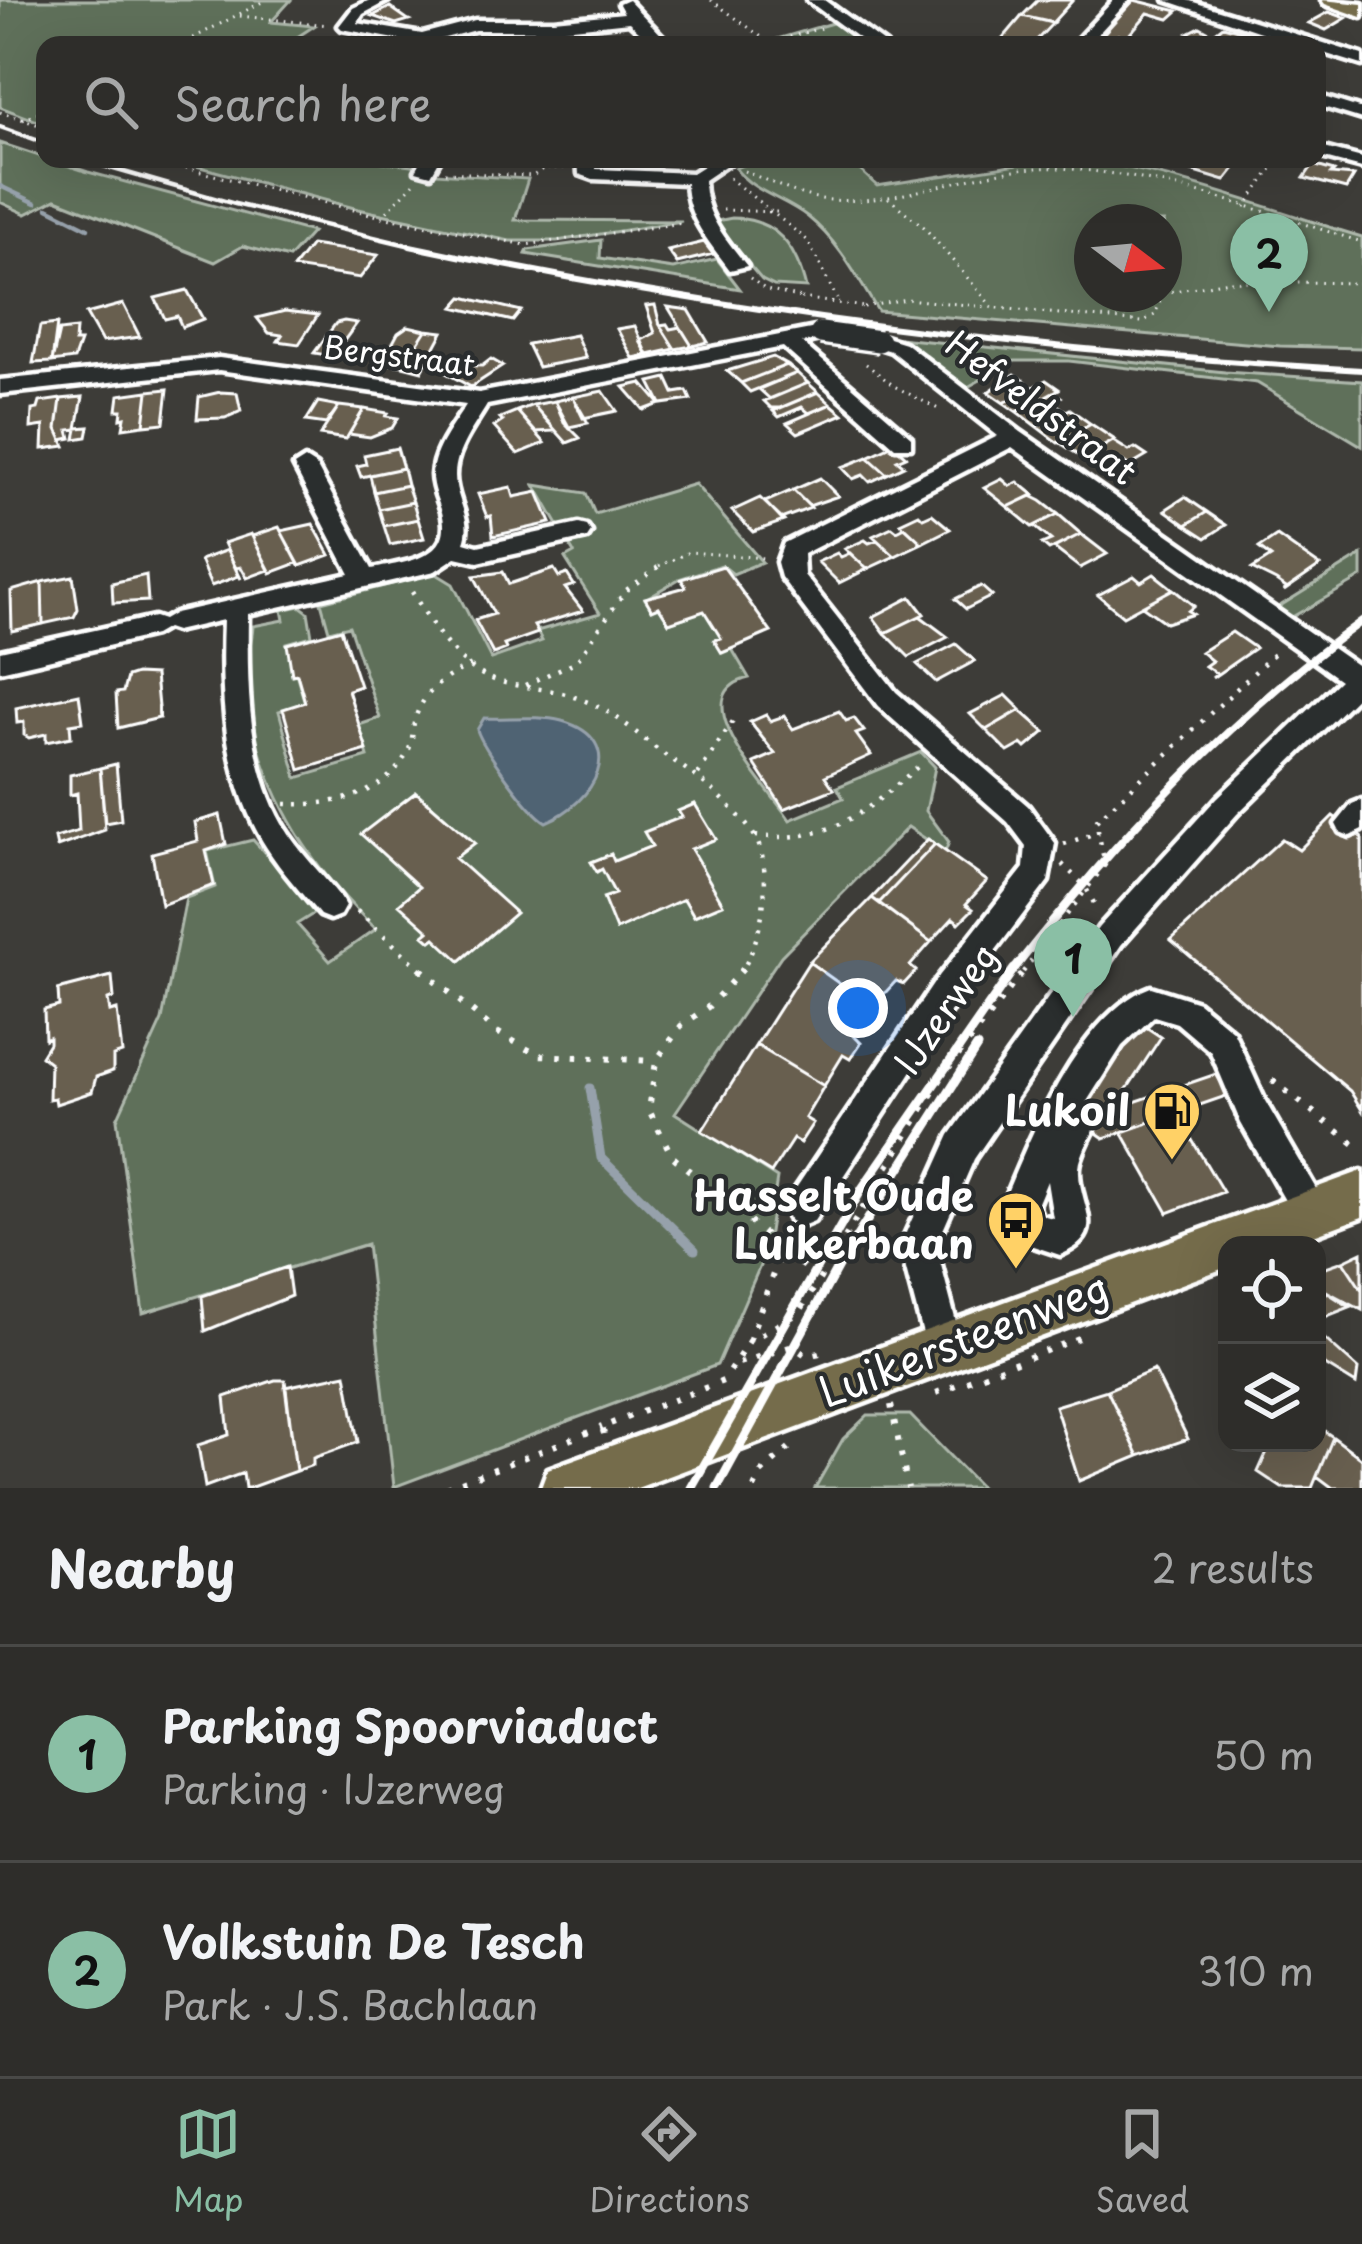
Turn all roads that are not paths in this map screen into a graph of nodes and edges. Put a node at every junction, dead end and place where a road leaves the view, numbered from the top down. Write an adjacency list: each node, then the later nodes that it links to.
1 (382, 0): 10 (street)
2 (814, 0): 13 (street)
3 (1122, 0): 14 (street)
4 (1172, 0): 15 (street)
5 (1332, 0): 8 (main road)
6 (462, 2): 9 (street)
7 (631, 7): 9 (street); 12 (street)
8 (1362, 10)
9 (476, 25): 11 (street)
10 (402, 36)
11 (440, 36)
12 (655, 36)
13 (865, 36)
14 (1088, 36)
15 (1287, 36)
16 (1326, 48): 17 (street)
17 (1362, 60)
18 (1326, 103): 19 (street)
19 (1362, 114)
20 (1326, 153): 21 (street)
21 (1362, 163)
22 (704, 168): 23 (street)
23 (737, 266)
24 (786, 339): 26 (street, Bergstraat); 27 (street, Hefveldstraat, bridge); 28 (street)
25 (0, 387): 26 (street, Bergstraat)
26 (479, 400): 31 (street)
27 (1013, 437): 35 (street, Hefveldstraat); 39 (street)
28 (903, 442)
29 (305, 466): 32 (street)
30 (579, 532): 31 (street)
31 (454, 548): 32 (street)
32 (365, 579): 33 (street)
33 (236, 608): 34 (street); 36 (street)
34 (0, 661)
35 (1359, 680): 41 (street)
36 (340, 905)
37 (1081, 1121): 40 (street)
38 (1362, 1194): 40 (main road, Luikersteenweg)
39 (802, 1209)
40 (1311, 1213): 41 (main road, Luikersteenweg)
41 (944, 1345): 42 (main road, Luikersteenweg)
42 (567, 1488)

